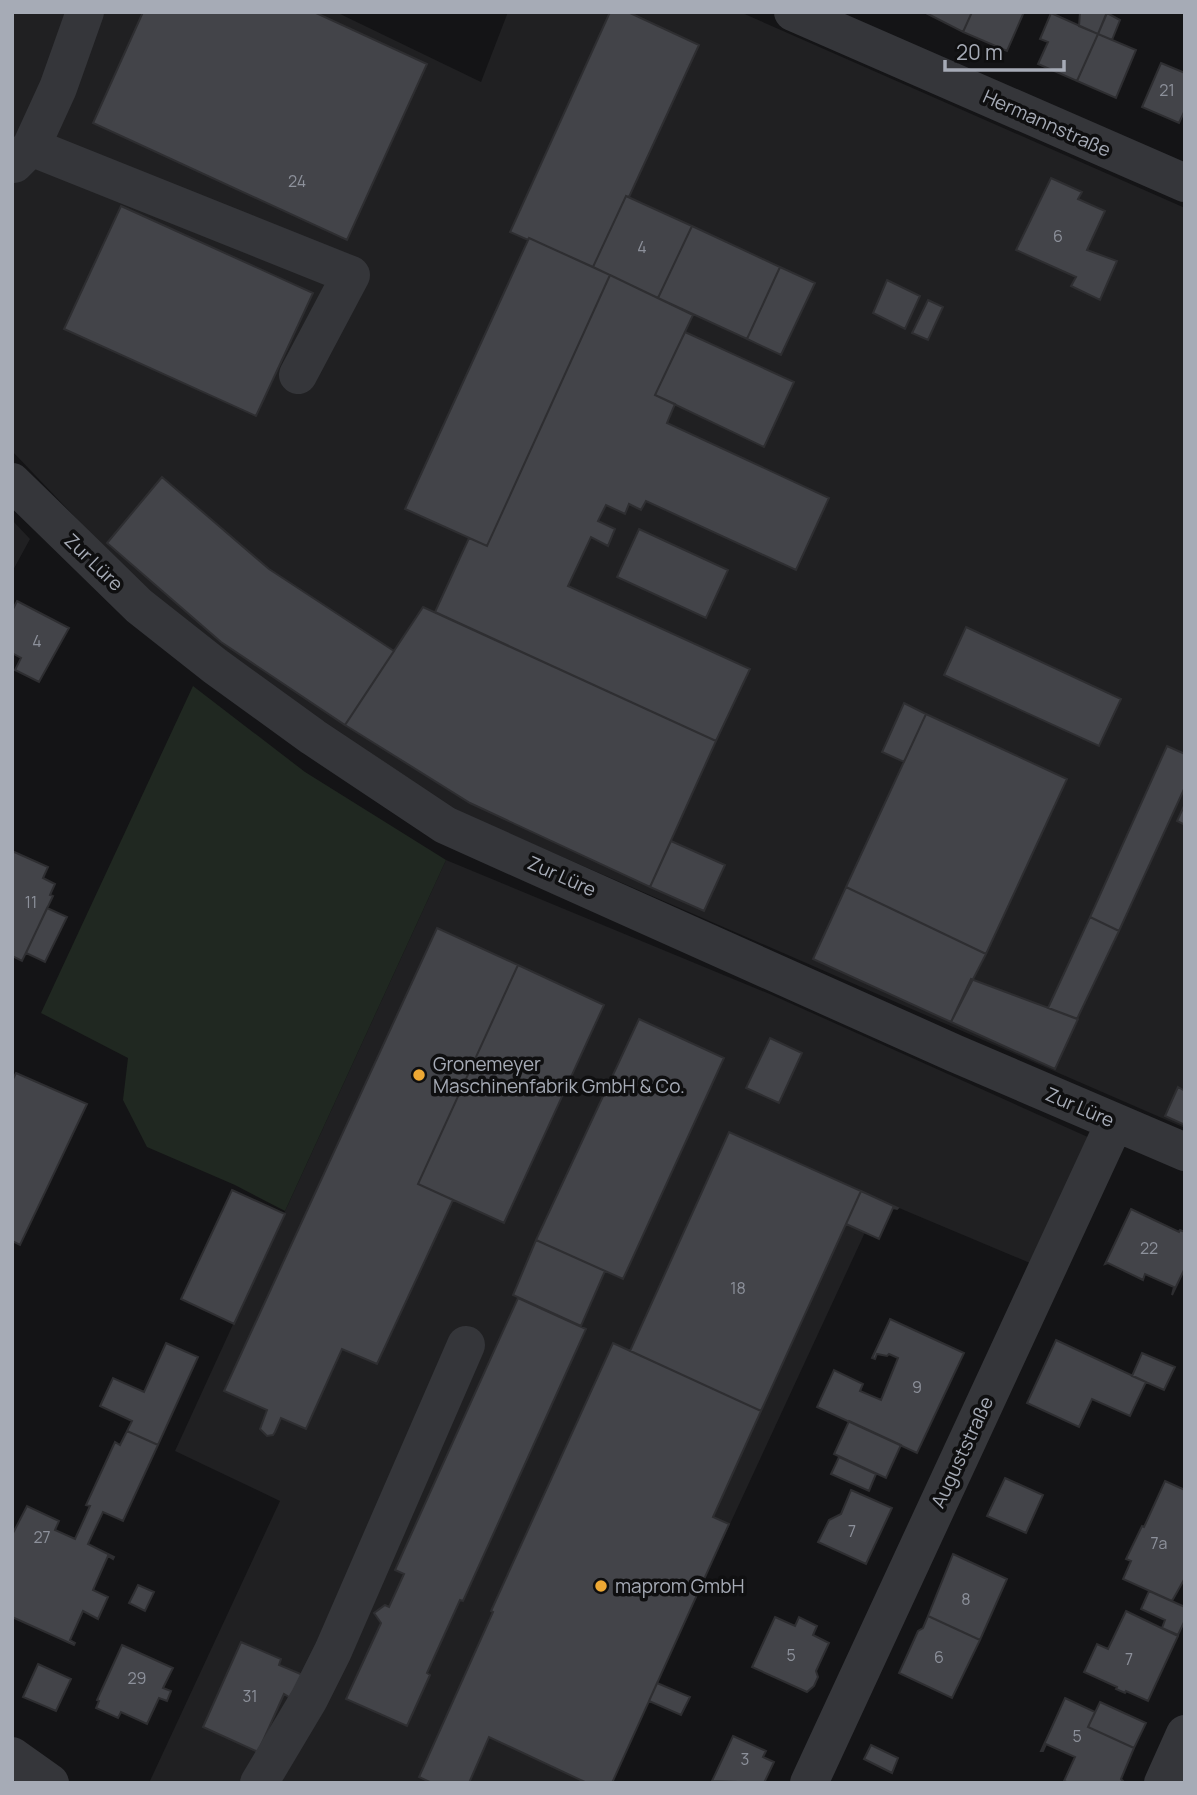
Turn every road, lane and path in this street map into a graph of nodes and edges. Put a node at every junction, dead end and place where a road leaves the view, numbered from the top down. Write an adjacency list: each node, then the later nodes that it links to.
1 (85, 12): 3 (street)
2 (793, 12): 4 (street, Hermannstraße)
3 (22, 157): 5 (street)
4 (1185, 183)
5 (298, 375)
6 (12, 482): 7 (street, Zur Lüre)
7 (1115, 1122): 8 (street, Zur Lüre); 12 (street, Auguststraße)
8 (1185, 1152)
9 (466, 1345): 11 (street)
10 (1185, 1734): 13 (street)
11 (259, 1783)
12 (808, 1783)
13 (1163, 1783)

